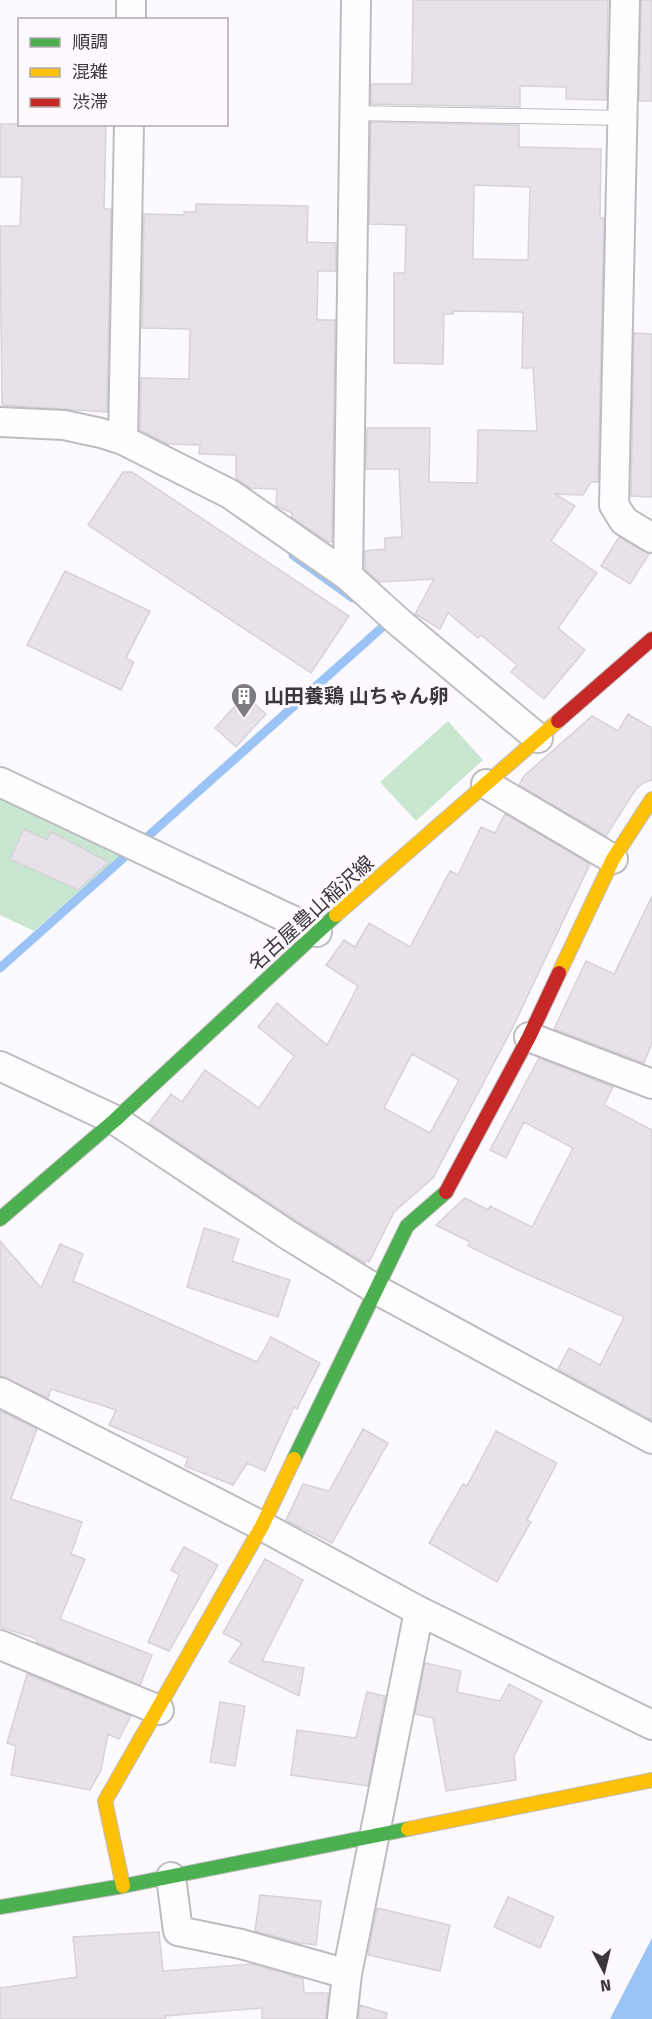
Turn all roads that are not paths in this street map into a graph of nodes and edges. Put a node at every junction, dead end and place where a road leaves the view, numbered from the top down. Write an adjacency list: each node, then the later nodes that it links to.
1 (131, 0): 4 (street)
2 (356, 0): 5 (street)
3 (625, 0): 6 (street)
4 (131, 18)
5 (354, 113): 6 (lane); 11 (street)
6 (622, 118): 10 (street)
7 (129, 126): 9 (street)
8 (0, 422): 9 (street)
9 (123, 440): 11 (street)
10 (652, 538)
11 (348, 576): 13 (street)
12 (652, 639): 13 (street, 名古屋豊山稲沢線)
13 (538, 738): 15 (street, 名古屋豊山稲沢線)
14 (0, 782): 18 (street)
15 (486, 784): 17 (street); 18 (street, 名古屋豊山稲沢線)
16 (652, 799): 17 (street)
17 (613, 860): 19 (street)
18 (316, 932): 22 (street, 名古屋豊山稲沢線)
19 (529, 1037): 21 (street); 24 (street)
20 (0, 1066): 22 (street)
21 (652, 1084)
22 (116, 1120): 23 (street, 名古屋豊山稲沢線); 24 (street)
23 (0, 1219)
24 (377, 1290): 26 (street); 27 (street)
25 (0, 1392): 27 (street)
26 (652, 1439)
27 (262, 1526): 28 (street); 30 (street)
28 (419, 1611): 31 (street); 33 (street)
29 (0, 1645): 30 (street)
30 (159, 1710): 35 (street)
31 (652, 1725)
32 (652, 1780): 33 (street)
33 (377, 1833): 34 (street); 37 (street)
34 (171, 1877): 35 (street); 37 (street)
35 (123, 1887): 36 (street)
36 (0, 1907)
37 (347, 1974): 38 (street)
38 (342, 2019)

